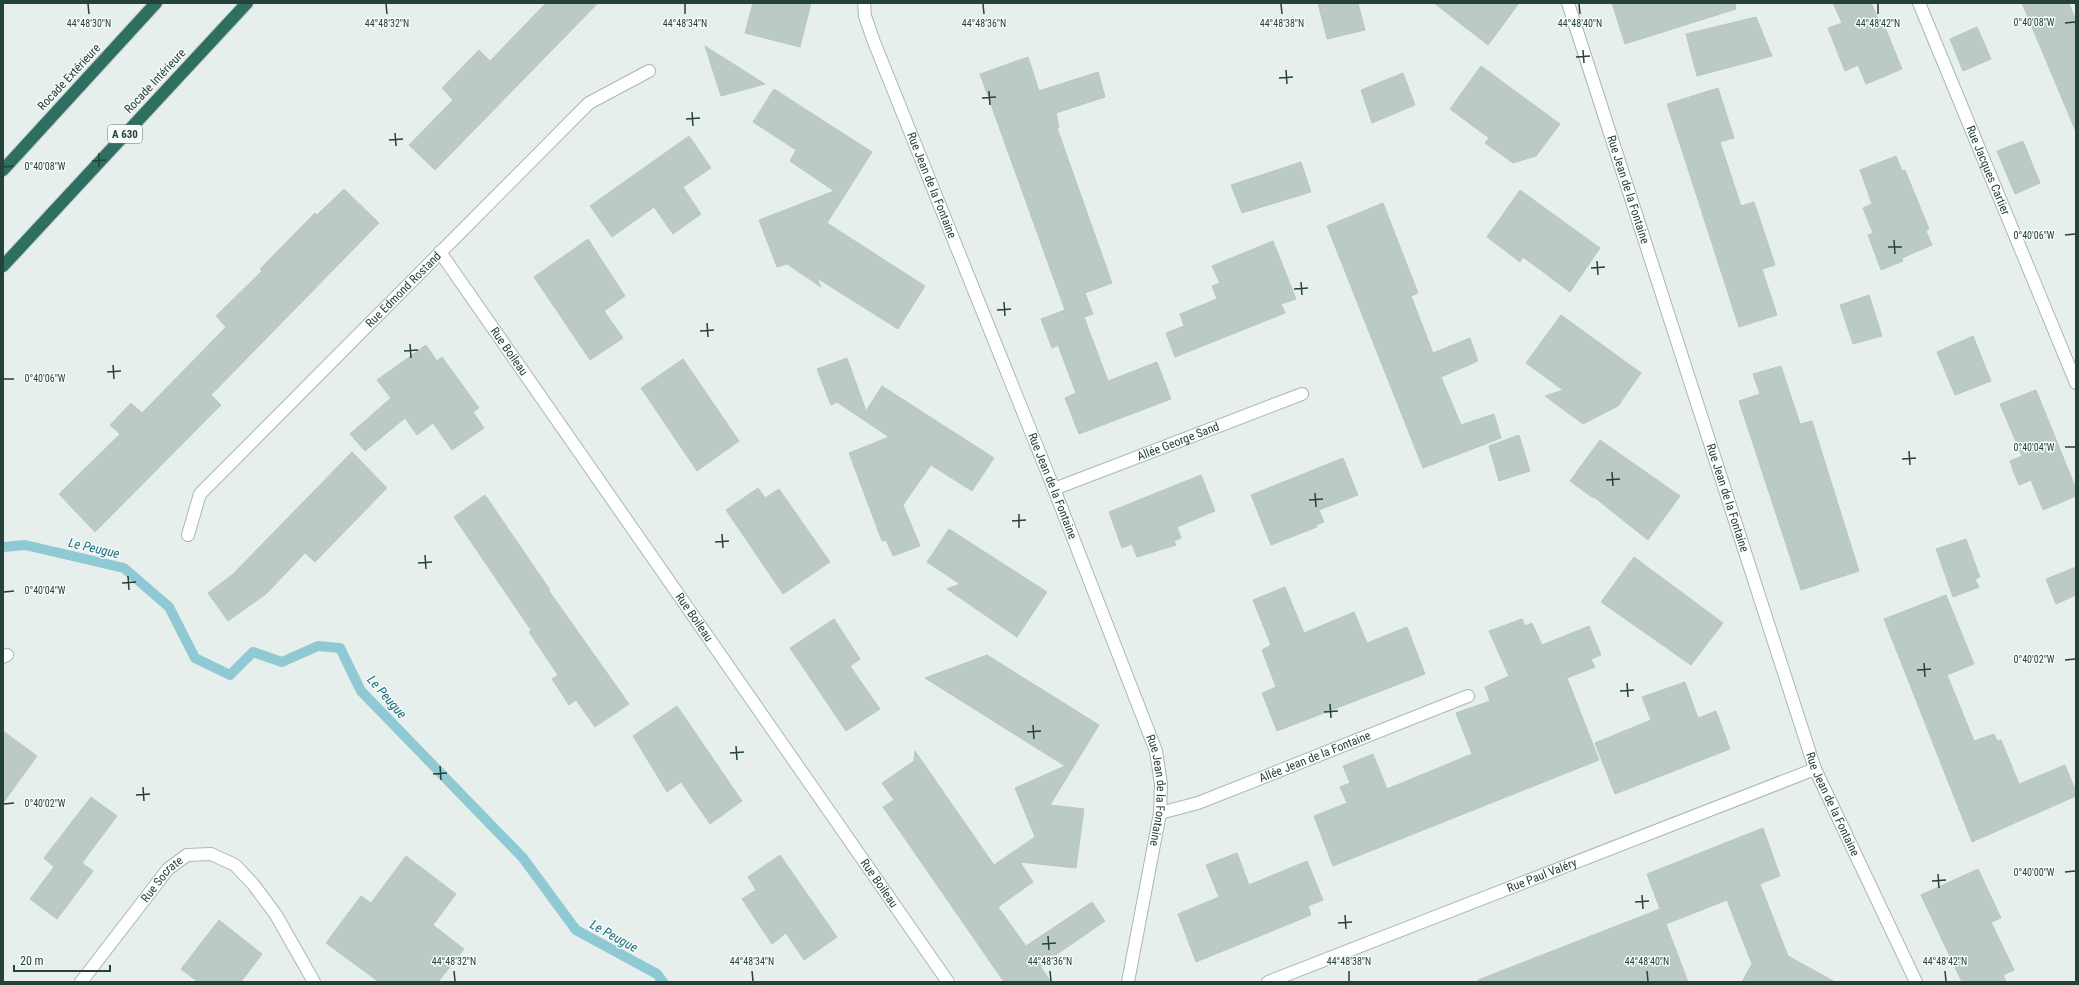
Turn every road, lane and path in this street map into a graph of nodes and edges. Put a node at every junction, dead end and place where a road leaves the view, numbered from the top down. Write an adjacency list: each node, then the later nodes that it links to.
1 (156, 3): 7 (highway, Rocade Extérieure)
2 (247, 3): 9 (highway, Rocade Intérieure / A 630)
3 (864, 3): 12 (street, Rue Jean de la Fontaine)
4 (1568, 3): 15 (street, Rue Jean de la Fontaine)
5 (1919, 3): 10 (street, Rue Jacques Cartier)
6 (649, 71): 8 (street, Rue Edmond Rostand)
7 (3, 170)
8 (440, 252): 13 (street, Rue Edmond Rostand); 19 (street, Rue Boileau)
9 (3, 266)
10 (2076, 383)
11 (1302, 394): 12 (street, Allée George Sand)
12 (1054, 489): 16 (street, Rue Jean de la Fontaine)
13 (188, 535)
14 (1468, 696): 16 (street, Allée Jean de la Fontaine)
15 (1815, 769): 21 (street, Rue Paul Valéry); 22 (street, Rue Jean de la Fontaine)
16 (1160, 813): 20 (street, Rue Jean de la Fontaine)
17 (82, 982): 18 (street, Rue Socrate)
18 (314, 982)
19 (948, 982)
20 (1128, 982)
21 (1268, 982)
22 (1916, 982)

